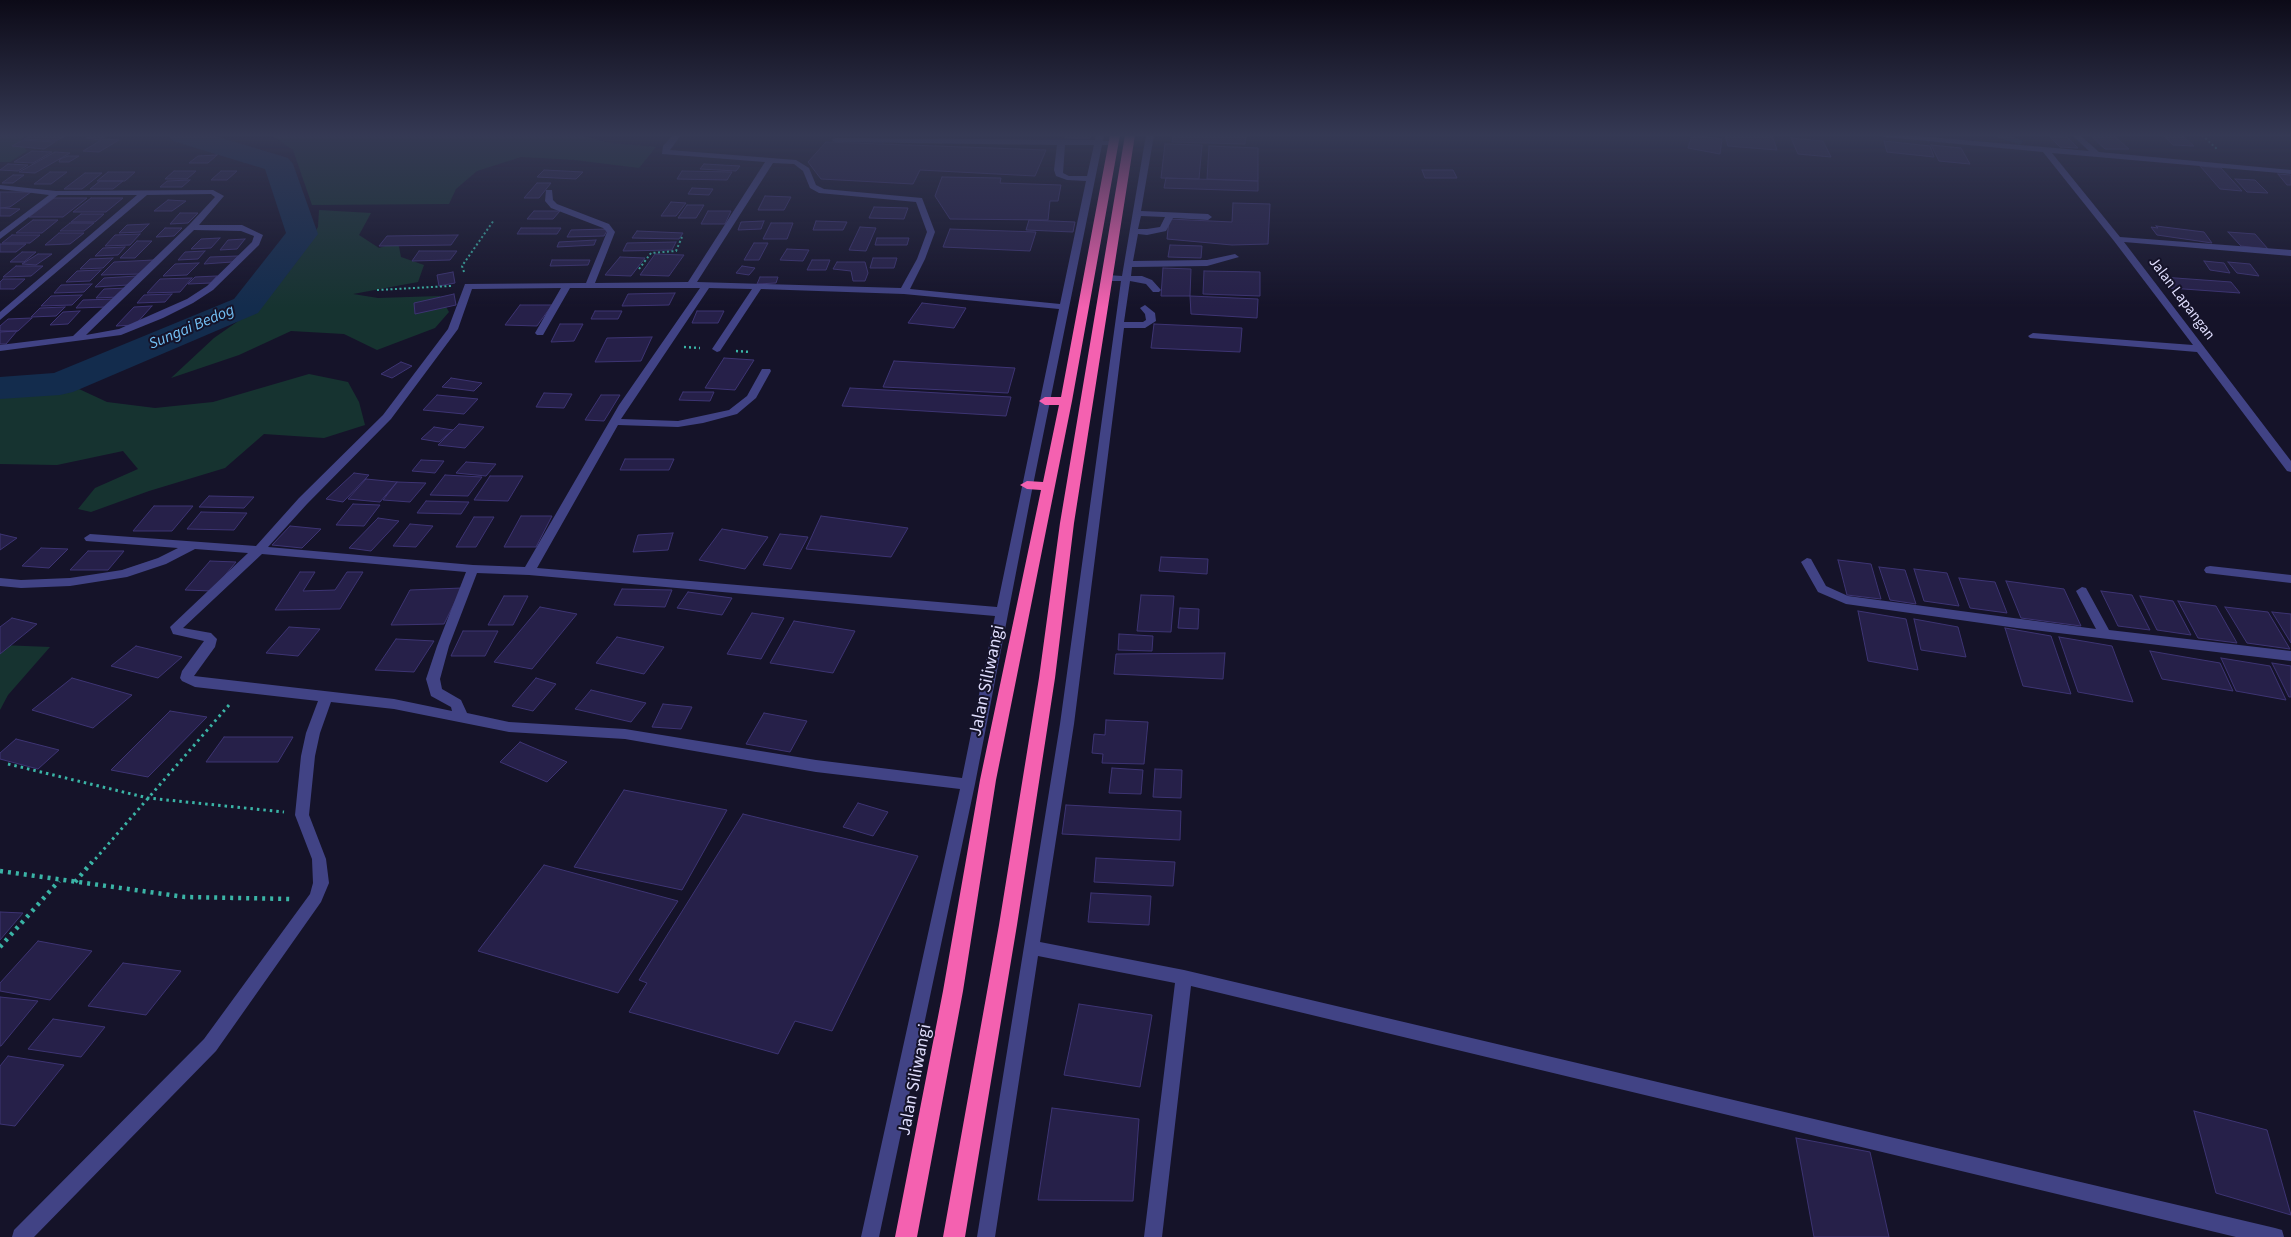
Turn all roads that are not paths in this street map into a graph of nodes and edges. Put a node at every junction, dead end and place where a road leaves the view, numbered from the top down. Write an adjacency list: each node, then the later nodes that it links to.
1 (549, 192): 25 (street)
2 (56, 193): 12 (street); 18 (street)
3 (188, 193): 12 (street)
4 (215, 193): 16 (street)
5 (750, 193): 26 (street)
6 (841, 193): 31 (street)
7 (1087, 193): 32 (street)
8 (1098, 193): 43 (highway, Jalan Siliwangi)
9 (1121, 193): 23 (highway)
10 (1140, 193): 13 (street)
11 (2080, 193): 19 (street, Jalan Lapangan)
12 (144, 194): 34 (street)
13 (1137, 213): 14 (street); 17 (street)
14 (1170, 215): 15 (street); 17 (street)
15 (1208, 216)
16 (192, 226): 38 (street); 38 (street)
17 (1134, 231): 22 (street)
18 (0, 236)
19 (2117, 240): 20 (street); 41 (street, Jalan Lapangan)
20 (2291, 253)
21 (1236, 257): 22 (street)
22 (1128, 264): 24 (street)
23 (1107, 278): 24 (street); 44 (highway)
24 (1125, 278): 30 (street); 35 (street)
25 (590, 285): 26 (street); 28 (street)
26 (691, 285): 27 (street)
27 (706, 285): 29 (street); 47 (street)
28 (567, 286): 36 (street); 53 (street)
29 (758, 287): 31 (street); 40 (street)
30 (1156, 290)
31 (904, 291): 32 (street)
32 (1064, 307): 46 (street)
33 (1145, 308): 35 (street)
34 (0, 318)
35 (1120, 325): 67 (street)
36 (540, 333)
37 (2034, 336): 41 (street)
38 (76, 339): 39 (street)
39 (0, 348)
40 (717, 350)
41 (2200, 350): 48 (street, Jalan Lapangan)
42 (766, 371): 47 (street)
43 (1070, 379): 44 (highway); 45 (highway, Jalan Siliwangi)
44 (1090, 379): 72 (highway)
45 (1066, 400): 46 (highway); 50 (highway, Jalan Siliwangi)
46 (1045, 401): 49 (street)
47 (614, 422): 57 (street)
48 (2291, 469)
49 (1026, 485): 50 (highway); 61 (street)
50 (1048, 486): 71 (highway, Jalan Siliwangi)
51 (90, 538): 52 (street)
52 (194, 545): 53 (street); 59 (street)
53 (259, 550): 55 (street); 64 (street)
54 (1806, 562): 62 (street)
55 (473, 569): 57 (street); 65 (street)
56 (2210, 570): 58 (street)
57 (529, 571): 61 (street)
58 (2291, 579)
59 (0, 582)
60 (2082, 591): 62 (street)
61 (1001, 612): 66 (street)
62 (2105, 634): 63 (street)
63 (2291, 656)
64 (326, 698): 65 (street); 69 (street)
65 (462, 718): 66 (street)
66 (968, 784): 70 (street)
67 (1033, 948): 68 (street); 73 (street)
68 (1184, 977): 74 (street); 75 (street)
69 (21, 1237)
70 (870, 1237)
71 (906, 1237)
72 (954, 1237)
73 (986, 1237)
74 (1153, 1237)
75 (2276, 1237)

